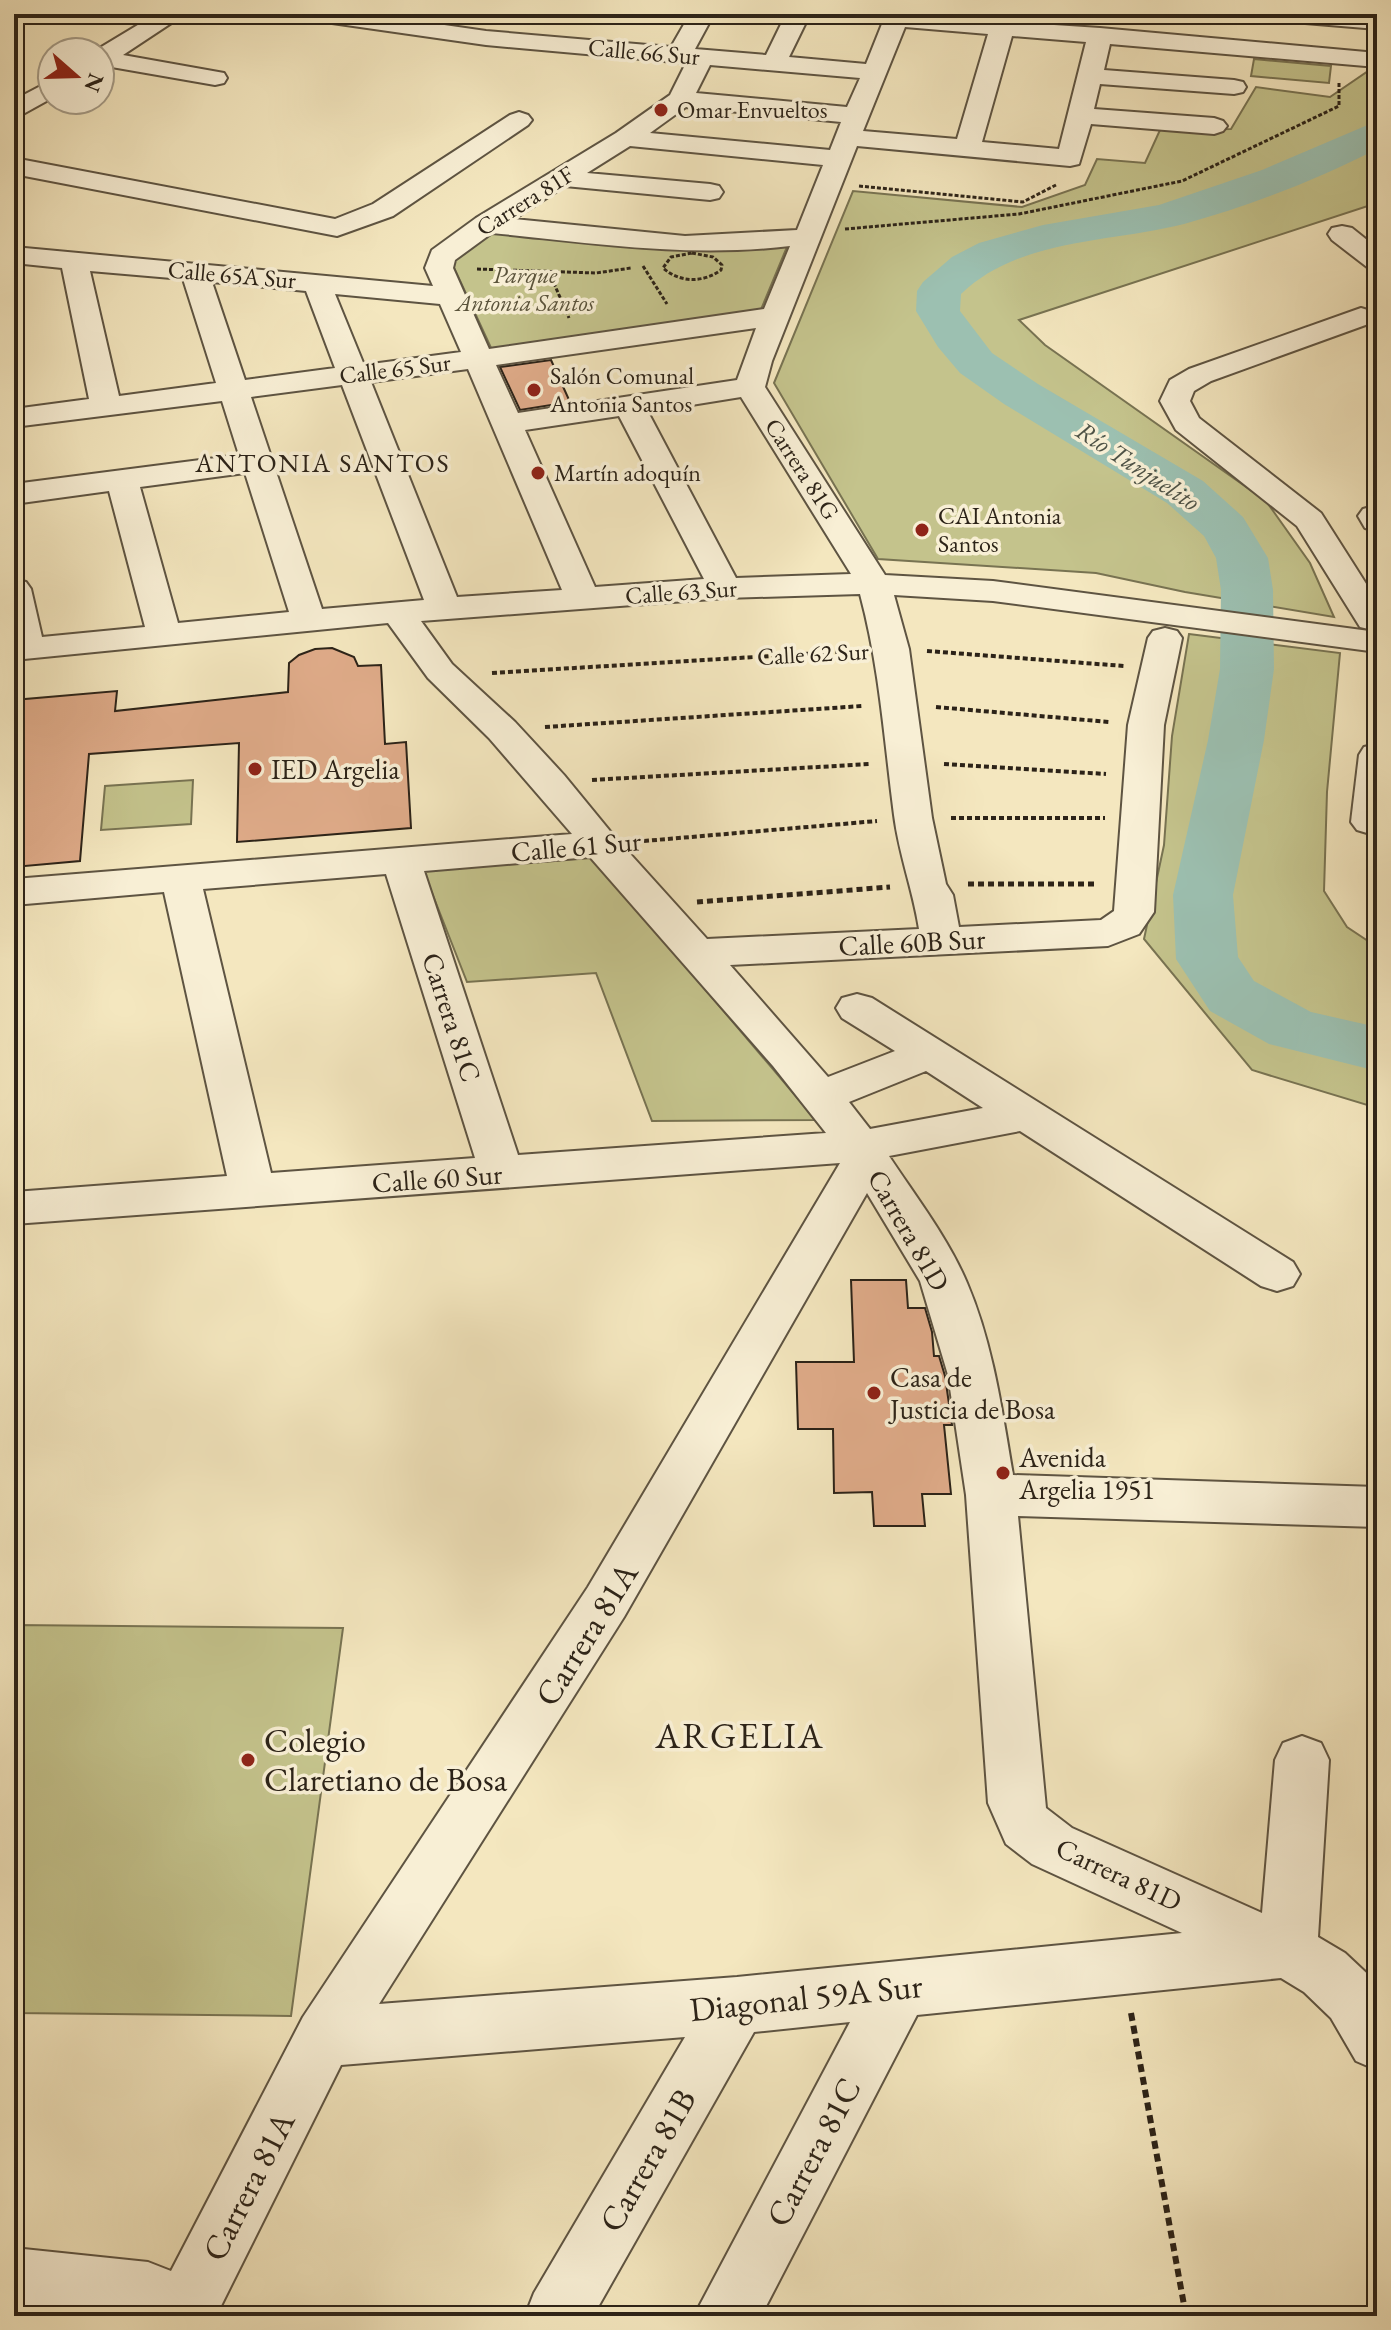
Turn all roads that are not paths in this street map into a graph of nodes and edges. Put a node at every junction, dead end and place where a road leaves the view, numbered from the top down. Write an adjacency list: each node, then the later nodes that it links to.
1 (173, 14): 13 (street)
2 (318, 14): 14 (street, Calle 66 Sur)
3 (503, 14): 14 (street)
4 (702, 14): 15 (street, Carrera 81F)
5 (798, 14): 18 (street)
6 (1281, 14): 8 (street)
7 (897, 16): 10 (street); 19 (street, Carrera 81G)
8 (1377, 22)
9 (593, 25): 12 (street)
10 (1002, 28): 11 (street); 30 (street)
11 (1100, 35): 16 (street); 20 (street)
12 (580, 46): 14 (street, Calle 66 Sur); 15 (street, Calle 66 Sur)
13 (116, 48)
14 (479, 48)
15 (690, 56): 18 (street, Calle 66 Sur); 24 (street, Carrera 81F)
16 (1377, 60)
17 (116, 61): 21 (street)
18 (774, 63): 19 (street, Calle 66 Sur)
19 (875, 72): 32 (street, Carrera 81G)
20 (1091, 76): 22 (street); 26 (street)
21 (215, 78)
22 (1234, 87)
23 (36, 97): 25 (street)
24 (681, 99): 29 (street, Carrera 81F); 32 (street)
25 (14, 111)
26 (1080, 116): 28 (street); 30 (street)
27 (519, 120): 33 (street)
28 (1214, 126)
29 (625, 138): 31 (street); 34 (street, Carrera 81F)
30 (967, 148): 32 (street)
31 (730, 149): 32 (street); 35 (street)
32 (844, 149): 38 (street, Carrera 81G)
33 (14, 166)
34 (560, 178): 35 (street); 36 (street, Carrera 81F)
35 (710, 192): 39 (street)
36 (486, 224): 39 (street); 45 (street, Carrera 81F)
37 (1377, 227): 42 (street)
38 (802, 234): 39 (street); 46 (street, Carrera 81G)
39 (685, 244)
40 (14, 255): 41 (street, Calle 65A Sur)
41 (74, 260): 43 (street, Calle 65A Sur); 53 (street)
42 (1377, 261)
43 (195, 272): 44 (street, Calle 65A Sur); 51 (street)
44 (317, 283): 45 (street, Calle 65A Sur); 49 (street, Carrera 81D)
45 (451, 296): 48 (street, Carrera 81F)
46 (776, 316): 48 (street, Calle 65 Sur); 50 (street, Carrera 81G)
47 (1361, 317): 65 (street)
48 (479, 359): 49 (street, Calle 65 Sur); 55 (street, Carrera 81F)
49 (353, 375): 51 (street, Calle 65 Sur); 63 (street, Carrera 81D)
50 (750, 387): 52 (street); 59 (street, Carrera 81G)
51 (233, 390): 53 (street, Calle 65 Sur); 56 (street)
52 (629, 405): 55 (street); 60 (street)
53 (106, 406): 54 (street, Calle 65 Sur)
54 (14, 418)
55 (507, 424): 62 (street, Carrera 81F)
56 (256, 462): 57 (street); 64 (street)
57 (122, 479): 58 (street); 66 (street)
58 (14, 494)
59 (874, 584): 60 (street, Calle 63 Sur); 67 (street, Calle 63 Sur); 76 (street, Carrera 81G)
60 (725, 588): 62 (street, Calle 63 Sur)
61 (14, 589): 68 (street)
62 (583, 598): 63 (street, Calle 63 Sur)
63 (423, 610): 64 (street, Calle 63 Sur); 69 (street, Carrera 81D); 69 (street, Carrera 81D)
64 (309, 621): 66 (street, Calle 63 Sur)
65 (1368, 630): 67 (street, Calle 63 Sur)
66 (164, 635): 68 (street, Calle 63 Sur)
67 (1166, 640): 76 (street, Calle 60B Sur)
68 (20, 649)
69 (502, 730): 72 (street, Carrera 81D)
70 (1377, 755): 71 (street)
71 (1374, 823)
72 (600, 844): 73 (street, Calle 61 Sur); 77 (street, Carrera 81D)
73 (401, 861): 74 (street, Calle 61 Sur); 83 (street, Carrera 81C)
74 (181, 879): 75 (street, Calle 61 Sur); 84 (street)
75 (14, 892)
76 (941, 940): 77 (street, Calle 60B Sur)
77 (698, 953): 80 (street, Carrera 81D)
78 (857, 1008): 79 (street)
79 (929, 1054): 80 (street); 81 (street)
80 (820, 1097): 82 (street, Carrera 81D)
81 (1026, 1115): 82 (street, Calle 60 Sur); 86 (street)
82 (863, 1151): 83 (street, Calle 60 Sur); 87 (street, Carrera 81D); 93 (street, Carrera 81A)
83 (502, 1173): 84 (street, Calle 60 Sur)
84 (253, 1191): 85 (street, Calle 60 Sur)
85 (14, 1208)
86 (1277, 1274)
87 (991, 1495): 88 (street); 90 (street, Carrera 81D)
88 (1377, 1507)
89 (1302, 1760): 90 (street)
90 (1300, 1957): 91 (street, Diagonal 59A Sur); 94 (street, Carrera 81D)
91 (900, 1988): 92 (street, Diagonal 59A Sur); 98 (street, Carrera 81C)
92 (737, 2005): 93 (street, Diagonal 59A Sur); 97 (street, Carrera 81B)
93 (324, 2037): 96 (street, Carrera 81A)
94 (1377, 2041)
95 (14, 2280): 96 (street)
96 (184, 2313)
97 (557, 2316)
98 (726, 2316)

